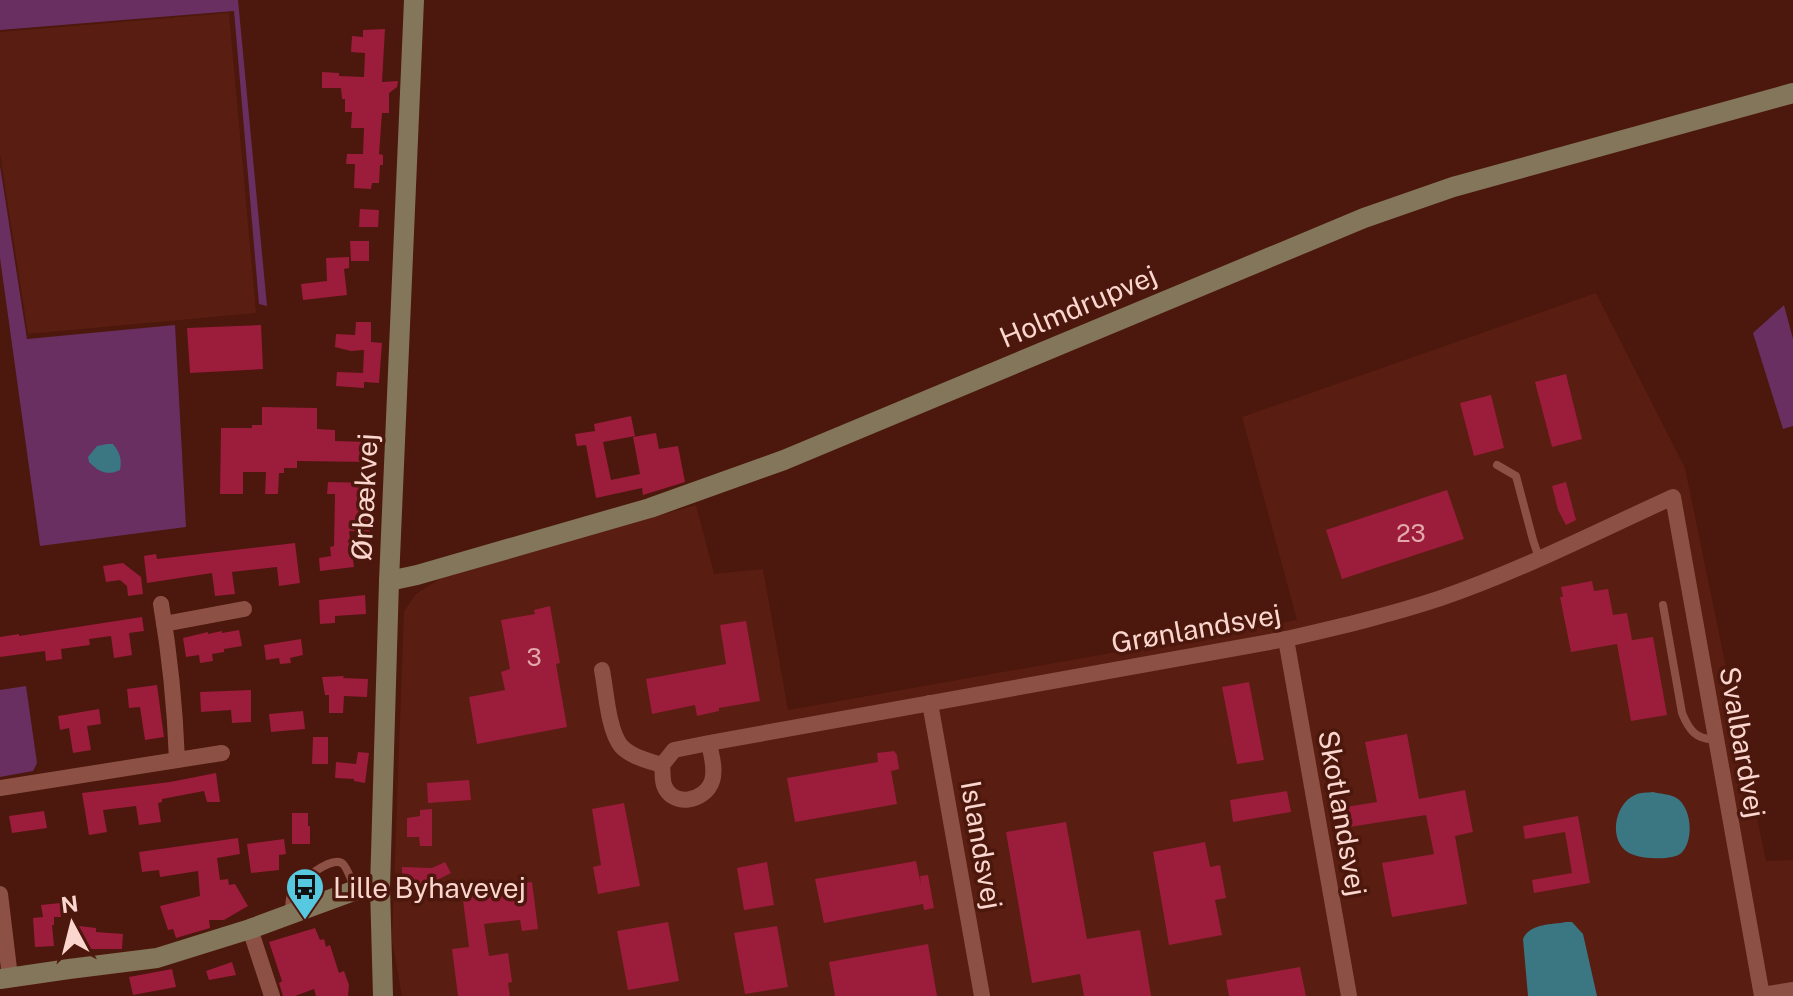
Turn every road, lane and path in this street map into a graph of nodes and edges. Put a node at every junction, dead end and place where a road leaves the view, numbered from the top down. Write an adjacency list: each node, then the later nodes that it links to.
1 (414, 0): 6 (street, Ørbækvej)
2 (1793, 93): 6 (street, Holmdrupvej)
3 (1497, 465): 5 (lane)
4 (1673, 497): 5 (street, Grønlandsvej); 14 (street, Svalbardvej)
5 (1539, 558): 11 (street, Grønlandsvej)
6 (389, 581): 20 (street, Ørbækvej)
7 (161, 604): 10 (street)
8 (1663, 605): 14 (lane)
9 (244, 609): 10 (street)
10 (164, 624): 17 (street)
11 (1286, 639): 13 (street, Grønlandsvej); 30 (street, Skotlandsvej)
12 (602, 670): 18 (street)
13 (930, 703): 15 (street, Grønlandsvej); 29 (street, Islandsvej)
14 (1716, 739): 31 (street, Svalbardvej)
15 (709, 743): 18 (street, Grønlandsvej); 18 (street)
16 (222, 753): 17 (street)
17 (177, 760): 19 (street)
18 (662, 765)
19 (0, 788)
20 (380, 888): 21 (street); 28 (street, Ørbækvej)
21 (356, 890): 23 (street); 23 (lane)
22 (0, 894): 25 (street)
23 (289, 915): 24 (street)
24 (250, 929): 25 (street); 27 (street)
25 (5, 978)
26 (1793, 990): 31 (street)
27 (272, 996)
28 (383, 996)
29 (982, 996)
30 (1349, 996)
31 (1762, 996)

